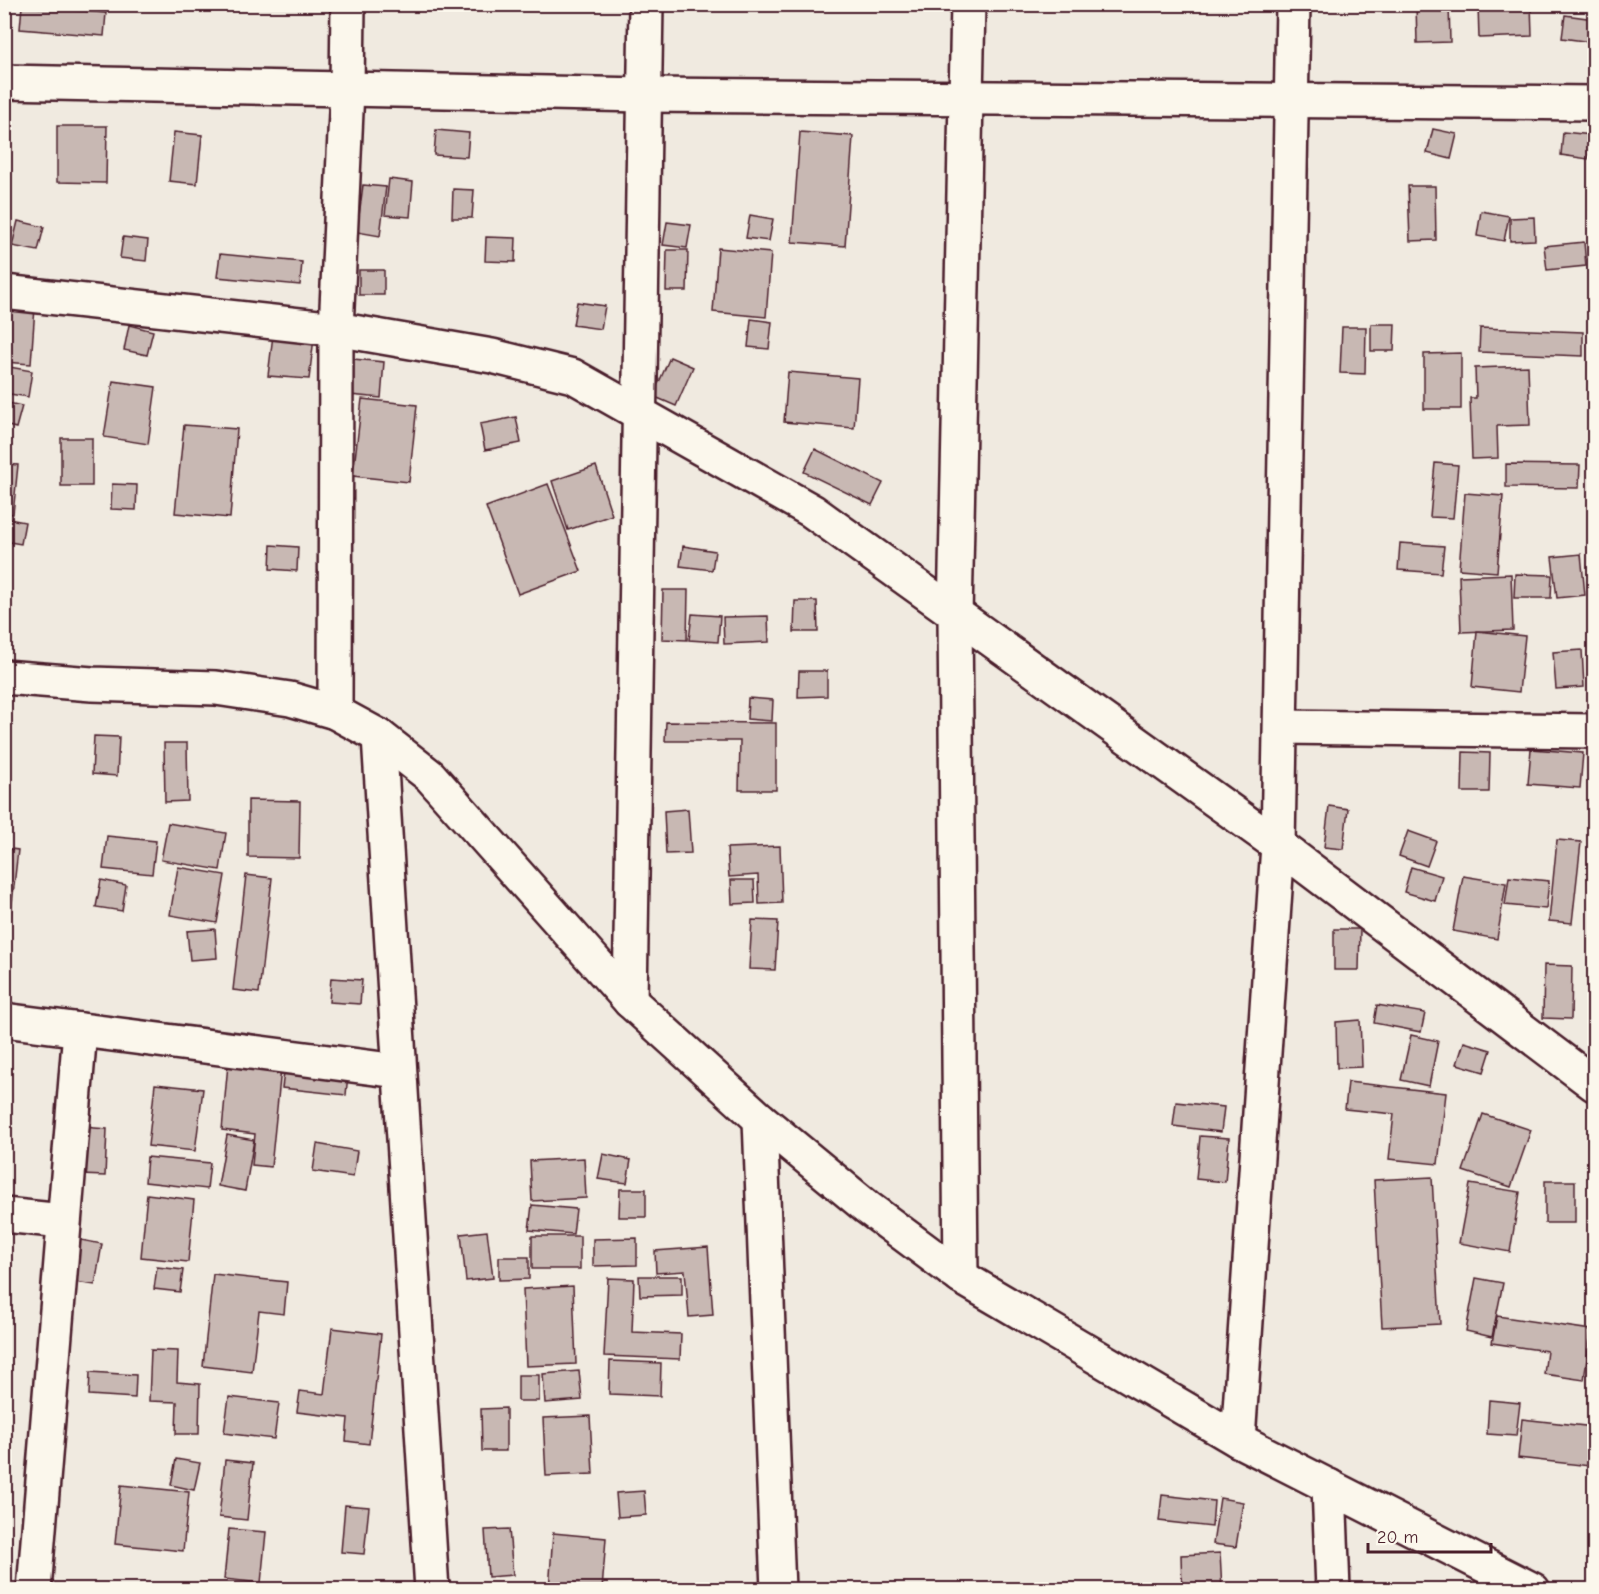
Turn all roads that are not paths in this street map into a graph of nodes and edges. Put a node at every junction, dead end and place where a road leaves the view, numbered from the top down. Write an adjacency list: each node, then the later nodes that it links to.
1 (348, 4): 6 (street)
2 (646, 4): 7 (street)
3 (968, 4): 8 (street)
4 (1293, 4): 9 (street)
5 (4, 82): 6 (street)
6 (347, 90): 7 (street); 12 (street)
7 (644, 95): 8 (street); 13 (street)
8 (967, 97): 9 (street); 14 (street)
9 (1290, 100): 10 (street); 17 (street)
10 (1594, 103)
11 (4, 292): 12 (street)
12 (336, 329): 13 (street); 16 (street)
13 (639, 411): 14 (street); 21 (street)
14 (955, 616): 20 (street); 29 (street)
15 (4, 677): 16 (street)
16 (335, 712): 19 (street)
17 (1281, 728): 18 (street); 20 (street)
18 (1594, 731)
19 (379, 736): 21 (street); 24 (street)
20 (1278, 844): 25 (street); 30 (street)
21 (630, 1001): 26 (street)
22 (4, 1020): 23 (street)
23 (80, 1030): 24 (street); 28 (street)
24 (398, 1071): 33 (street)
25 (1594, 1084)
26 (760, 1119): 29 (street); 34 (street)
27 (4, 1215): 28 (street)
28 (63, 1221): 32 (street)
29 (961, 1277): 30 (street)
30 (1238, 1440): 31 (street)
31 (1329, 1486): 35 (street); 36 (street)
32 (34, 1590)
33 (432, 1590)
34 (778, 1590)
35 (1333, 1590)
36 (1533, 1590)

